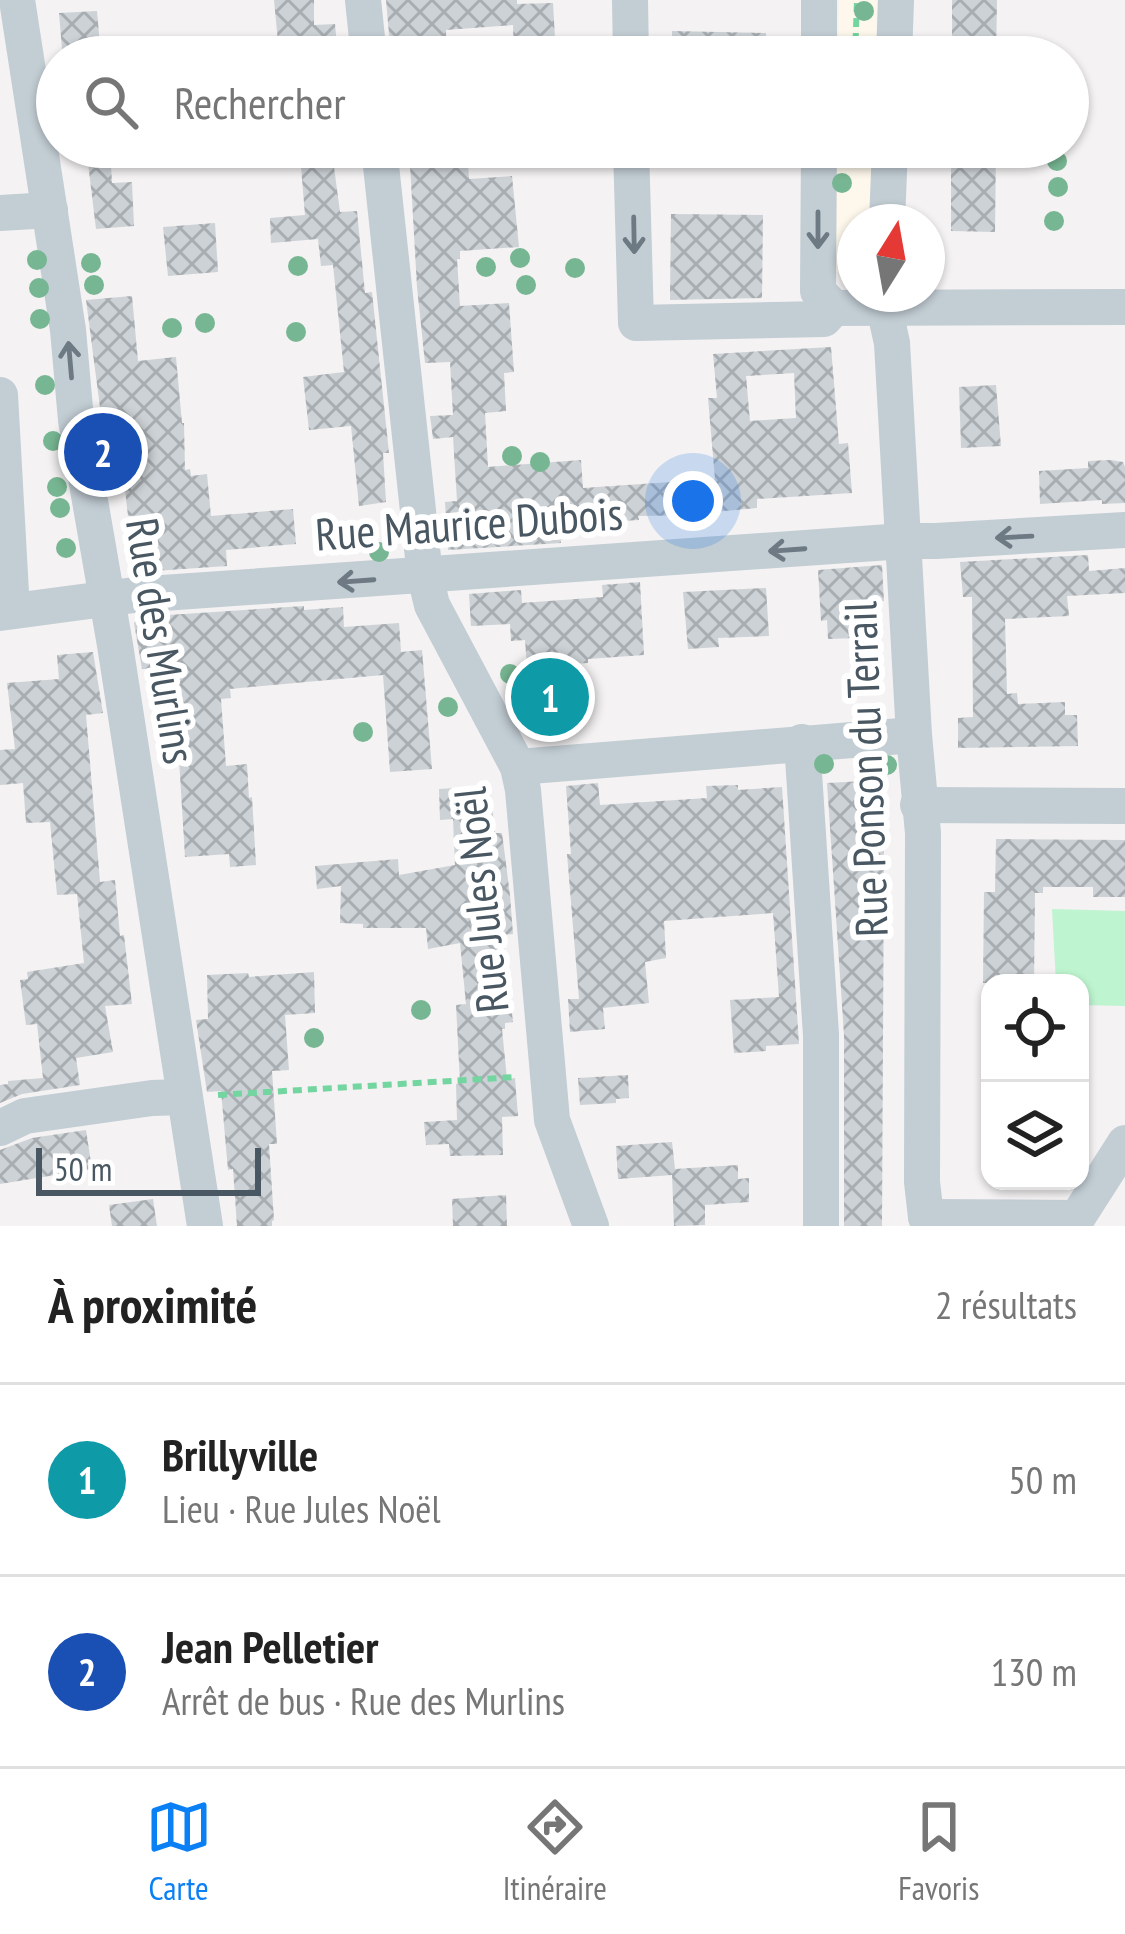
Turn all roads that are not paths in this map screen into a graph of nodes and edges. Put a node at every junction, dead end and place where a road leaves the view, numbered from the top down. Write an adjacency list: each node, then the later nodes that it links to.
1 (17, 0): 10 (street, Rue des Murlins)
2 (363, 0): 6 (street)
3 (630, 0): 7 (street)
4 (819, 0): 8 (street)
5 (896, 0): 9 (street)
6 (367, 36)
7 (631, 36)
8 (819, 36)
9 (895, 36)
10 (36, 121)
11 (43, 168): 17 (street, Rue des Murlins)
12 (381, 168): 27 (street, Rue Jules Noël)
13 (632, 168): 22 (street, one-way to 22)
14 (819, 168): 22 (street, one-way to 22)
15 (889, 168): 16 (street)
16 (888, 204)
17 (50, 210): 18 (street); 28 (street, Rue des Murlins, one-way to 17)
18 (0, 213)
19 (945, 303): 21 (street)
20 (837, 307): 22 (street)
21 (1125, 307)
22 (833, 308)
23 (886, 312): 26 (street, Rue Ponson du Terrail)
24 (0, 395): 29 (street)
25 (1125, 530): 26 (street, Rue Maurice Dubois, one-way to 26)
26 (904, 541): 27 (street, Rue Maurice Dubois, one-way to 27); 30 (street, Rue Ponson du Terrail)
27 (425, 576): 28 (street, Rue Maurice Dubois, one-way to 28); 32 (street, Rue Jules Noël)
28 (107, 600): 29 (street, Rue Maurice Dubois); 35 (street, Rue des Murlins)
29 (6, 612)
30 (914, 735): 31 (street); 33 (street, Rue Ponson du Terrail)
31 (802, 742): 32 (street); 42 (street)
32 (518, 767): 41 (street, Rue Jules Noël)
33 (919, 805): 34 (street); 38 (street, Rue Ponson du Terrail)
34 (1125, 806)
35 (184, 1097): 36 (street); 40 (street, Rue des Murlins)
36 (0, 1128)
37 (1125, 1143): 39 (street)
38 (929, 1221): 39 (street)
39 (1075, 1222)
40 (205, 1226)
41 (591, 1226)
42 (821, 1226)

